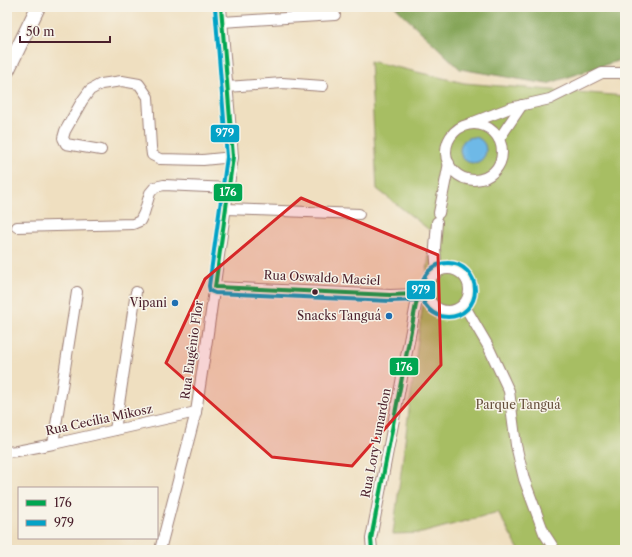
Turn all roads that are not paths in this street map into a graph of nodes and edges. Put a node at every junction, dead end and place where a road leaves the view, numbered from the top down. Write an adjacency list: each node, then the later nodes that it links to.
1 (38, 7): 5 (main road)
2 (221, 7): 4 (street, Rua Eugênio Flor)
3 (335, 15): 4 (street)
4 (222, 22): 8 (street, Rua Eugênio Flor)
5 (7, 71)
6 (625, 74): 9 (street)
7 (323, 86): 8 (street)
8 (227, 87): 13 (street, Rua Eugênio Flor)
9 (522, 105): 10 (street); 11 (street)
10 (469, 124): 11 (street); 14 (street)
11 (499, 139): 14 (street)
12 (101, 150): 13 (street)
13 (232, 157): 15 (street, Rua Eugênio Flor)
14 (449, 163): 19 (street)
15 (229, 188): 16 (street, Rua Eugênio Flor); 18 (street)
16 (226, 209): 17 (street); 20 (street, Rua Eugênio Flor)
17 (359, 214)
18 (17, 227)
19 (437, 273): 23 (street); 24 (street)
20 (215, 287): 23 (street, Rua Oswaldo Maciel); 25 (street, Rua Eugênio Flor)
21 (77, 292): 27 (street)
22 (136, 292): 26 (street)
23 (423, 292): 24 (street); 30 (street, Rua Lory Lunardon)
24 (464, 305): 31 (street)
25 (196, 412): 26 (street, Rua Cecília Mikosz); 29 (street, Rua Eugênio Flor)
26 (115, 430): 27 (street, Rua Cecília Mikosz)
27 (53, 444): 28 (street, Rua Cecília Mikosz)
28 (7, 452)
29 (160, 550)
30 (372, 550)
31 (555, 550)

